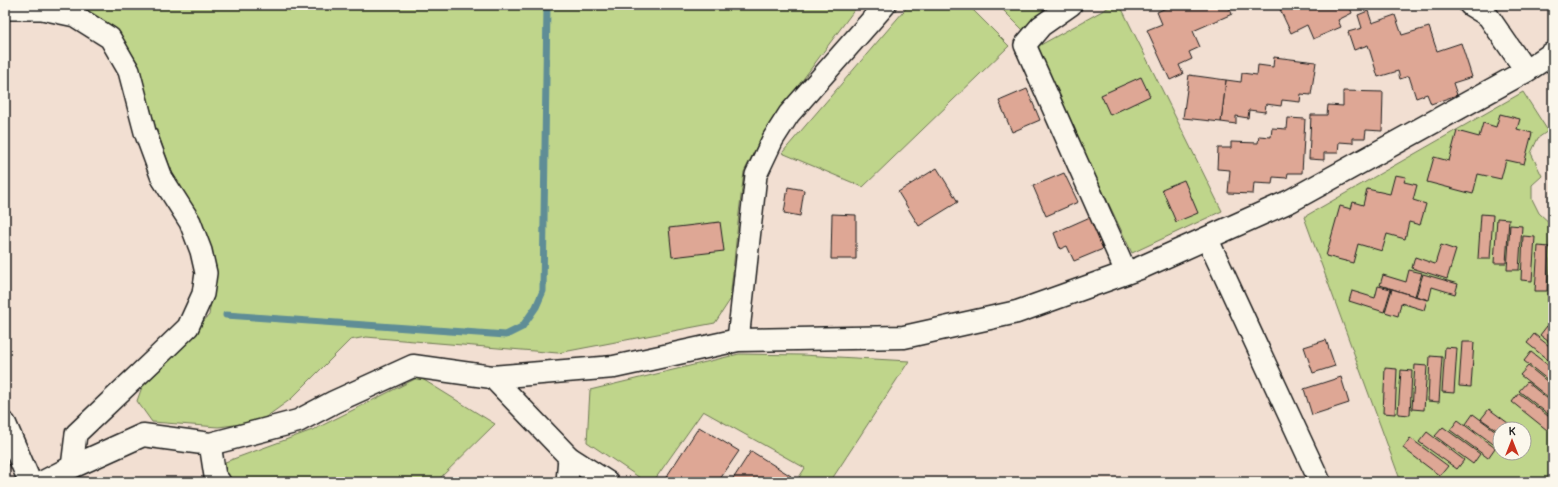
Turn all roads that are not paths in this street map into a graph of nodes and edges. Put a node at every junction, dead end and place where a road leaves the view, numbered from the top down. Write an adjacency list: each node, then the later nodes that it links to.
1 (885, 5): 9 (street)
2 (1072, 5): 8 (street)
3 (1470, 5): 6 (street)
4 (5, 10): 14 (street)
5 (1553, 53): 6 (street)
6 (1526, 71): 7 (street)
7 (1207, 238): 8 (street); 20 (street)
8 (1126, 272): 9 (street)
9 (738, 340): 10 (street)
10 (492, 377): 12 (street); 13 (street)
11 (5, 424): 15 (street)
12 (210, 444): 14 (street); 17 (street)
13 (569, 457): 18 (street); 19 (street)
14 (72, 467): 16 (street)
15 (30, 482)
16 (43, 482)
17 (220, 482)
18 (567, 482)
19 (608, 482)
20 (1320, 482)

